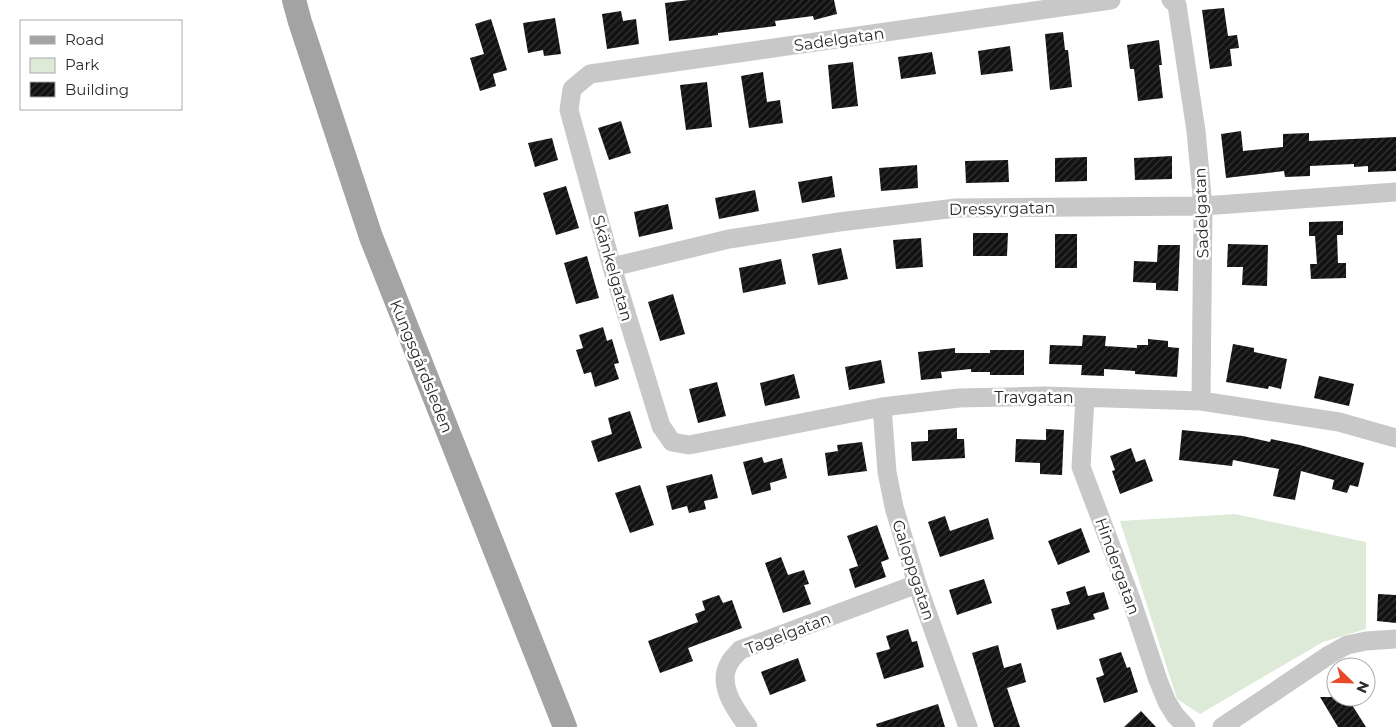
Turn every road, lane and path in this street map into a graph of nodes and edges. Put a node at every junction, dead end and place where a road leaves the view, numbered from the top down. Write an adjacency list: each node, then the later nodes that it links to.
1 (294, 0): 15 (main road, Kungsgårdsleden)
2 (1111, 0): 4 (street, Sadelgatan)
3 (1171, 0): 6 (street, Sadelgatan)
4 (572, 89): 7 (street, Skänkelgatan)
5 (1396, 192): 6 (street, Dressyrgatan)
6 (1203, 206): 7 (street, Dressyrgatan); 9 (street, Sadelgatan)
7 (612, 267): 12 (street, Skänkelgatan)
8 (1085, 398): 9 (street, Travgatan); 10 (street, Travgatan); 18 (street, Hindergatan)
9 (1201, 401): 11 (street, Travgatan)
10 (882, 408): 12 (street, Travgatan); 13 (street, Galoppgatan)
11 (1396, 438)
12 (672, 442)
13 (917, 584): 16 (street, Tagelgatan); 17 (street, Galoppgatan)
14 (1396, 639): 19 (street)
15 (566, 727)
16 (748, 727)
17 (968, 727)
18 (1186, 727)
19 (1222, 727)

